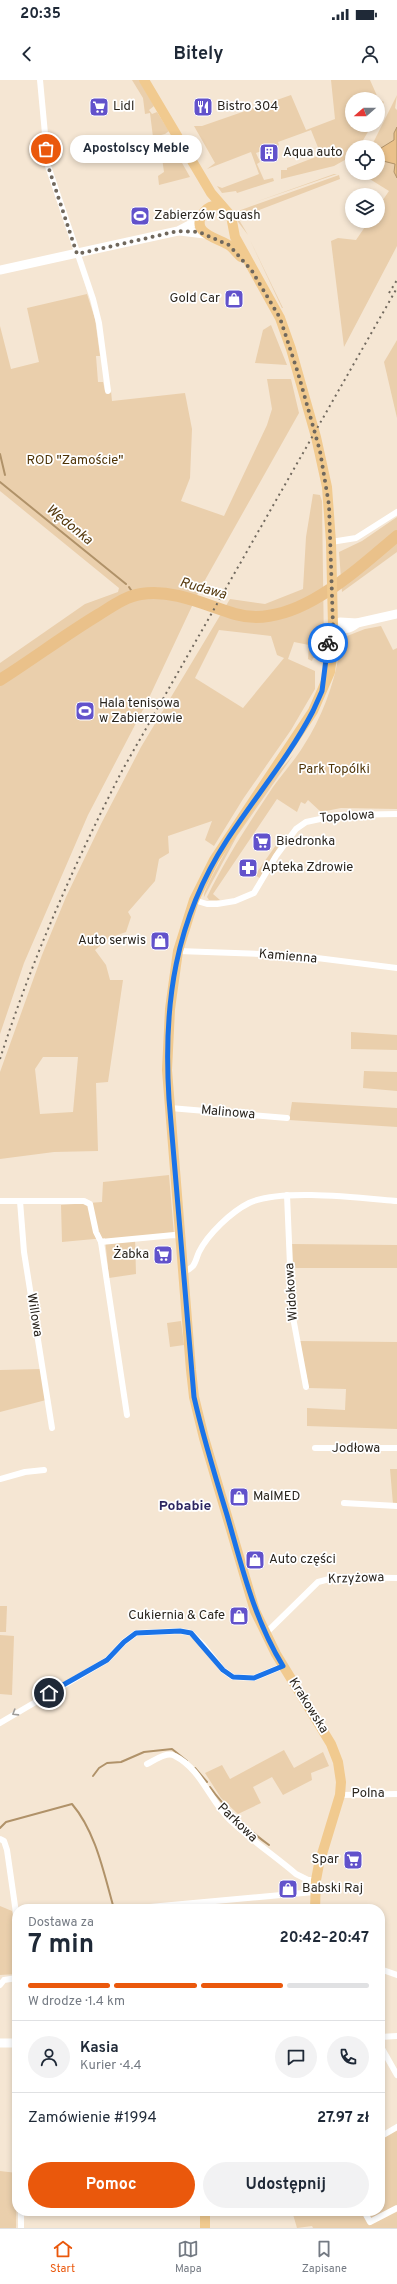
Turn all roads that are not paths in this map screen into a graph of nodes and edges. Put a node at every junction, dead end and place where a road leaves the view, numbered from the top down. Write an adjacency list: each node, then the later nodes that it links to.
1 (40, 80): 10 (street)
2 (144, 80): 3 (main road)
3 (202, 177): 4 (main road); 5 (main road)
4 (223, 206): 5 (main road); 7 (main road)
5 (203, 215): 6 (street); 8 (main road)
6 (178, 231): 8 (street); 10 (street)
7 (233, 231): 9 (main road); 12 (main road, Krakowska)
8 (205, 234): 9 (main road)
9 (219, 241): 12 (main road, Krakowska)
10 (77, 254): 11 (street); 13 (street)
11 (0, 270)
12 (252, 271): 15 (main road, Krakowska)
13 (108, 391)
14 (397, 512): 15 (street)
15 (331, 542): 17 (main road, Krakowska)
16 (397, 614): 17 (street)
17 (333, 626): 19 (main road, Krakowska)
18 (397, 814): 19 (street, Topolowa)
19 (194, 900): 20 (main road, Krakowska)
20 (178, 951): 21 (street, Kamienna); 22 (main road, Krakowska)
21 (397, 968)
22 (170, 1108): 23 (street, Malinowa); 28 (main road, Krakowska)
23 (286, 1118)
24 (287, 1196): 27 (street); 30 (street); 31 (street, Widokowa)
25 (0, 1201): 26 (street)
26 (20, 1201): 29 (street); 33 (street, Willowa)
27 (397, 1201)
28 (180, 1236): 29 (street); 30 (main road, Krakowska)
29 (101, 1242): 32 (street)
30 (183, 1271): 41 (main road, Krakowska)
31 (306, 1387)
32 (127, 1415)
33 (52, 1428)
34 (315, 1448): 35 (street, Jodłowa)
35 (397, 1448)
36 (44, 1470): 37 (street)
37 (0, 1479)
38 (344, 1503): 39 (street)
39 (397, 1506)
40 (397, 1578): 41 (street, Krzyżowa)
41 (265, 1634): 42 (main road, Krakowska)
42 (283, 1666): 43 (street, one-way to 43); 46 (main road, Krakowska)
43 (0, 1723)
44 (147, 1764): 48 (street, Parkowa)
45 (397, 1794): 46 (street, Polna)
46 (340, 1795): 48 (main road, Krakowska)
47 (0, 1839): 50 (street)
48 (316, 1880): 49 (main road, Krakowska)
49 (314, 1892): 51 (street); 52 (main road, Krakowska)
50 (15, 1904)
51 (183, 1904)
52 (314, 1904)
53 (385, 1971): 54 (street)
54 (397, 1975)
55 (12, 1979): 56 (street)
56 (0, 1985)
57 (397, 2036): 58 (street)
58 (385, 2037)
59 (0, 2043): 60 (street)
60 (12, 2043)
61 (385, 2053): 62 (street)
62 (397, 2075)
63 (397, 2127): 64 (street)
64 (385, 2134)
65 (397, 2208): 69 (street)
66 (21, 2216): 72 (street)
67 (205, 2216): 73 (main road)
68 (366, 2216): 71 (street)
69 (385, 2216)
70 (385, 2216): 71 (street)
71 (371, 2225)
72 (21, 2228)
73 (206, 2228)

